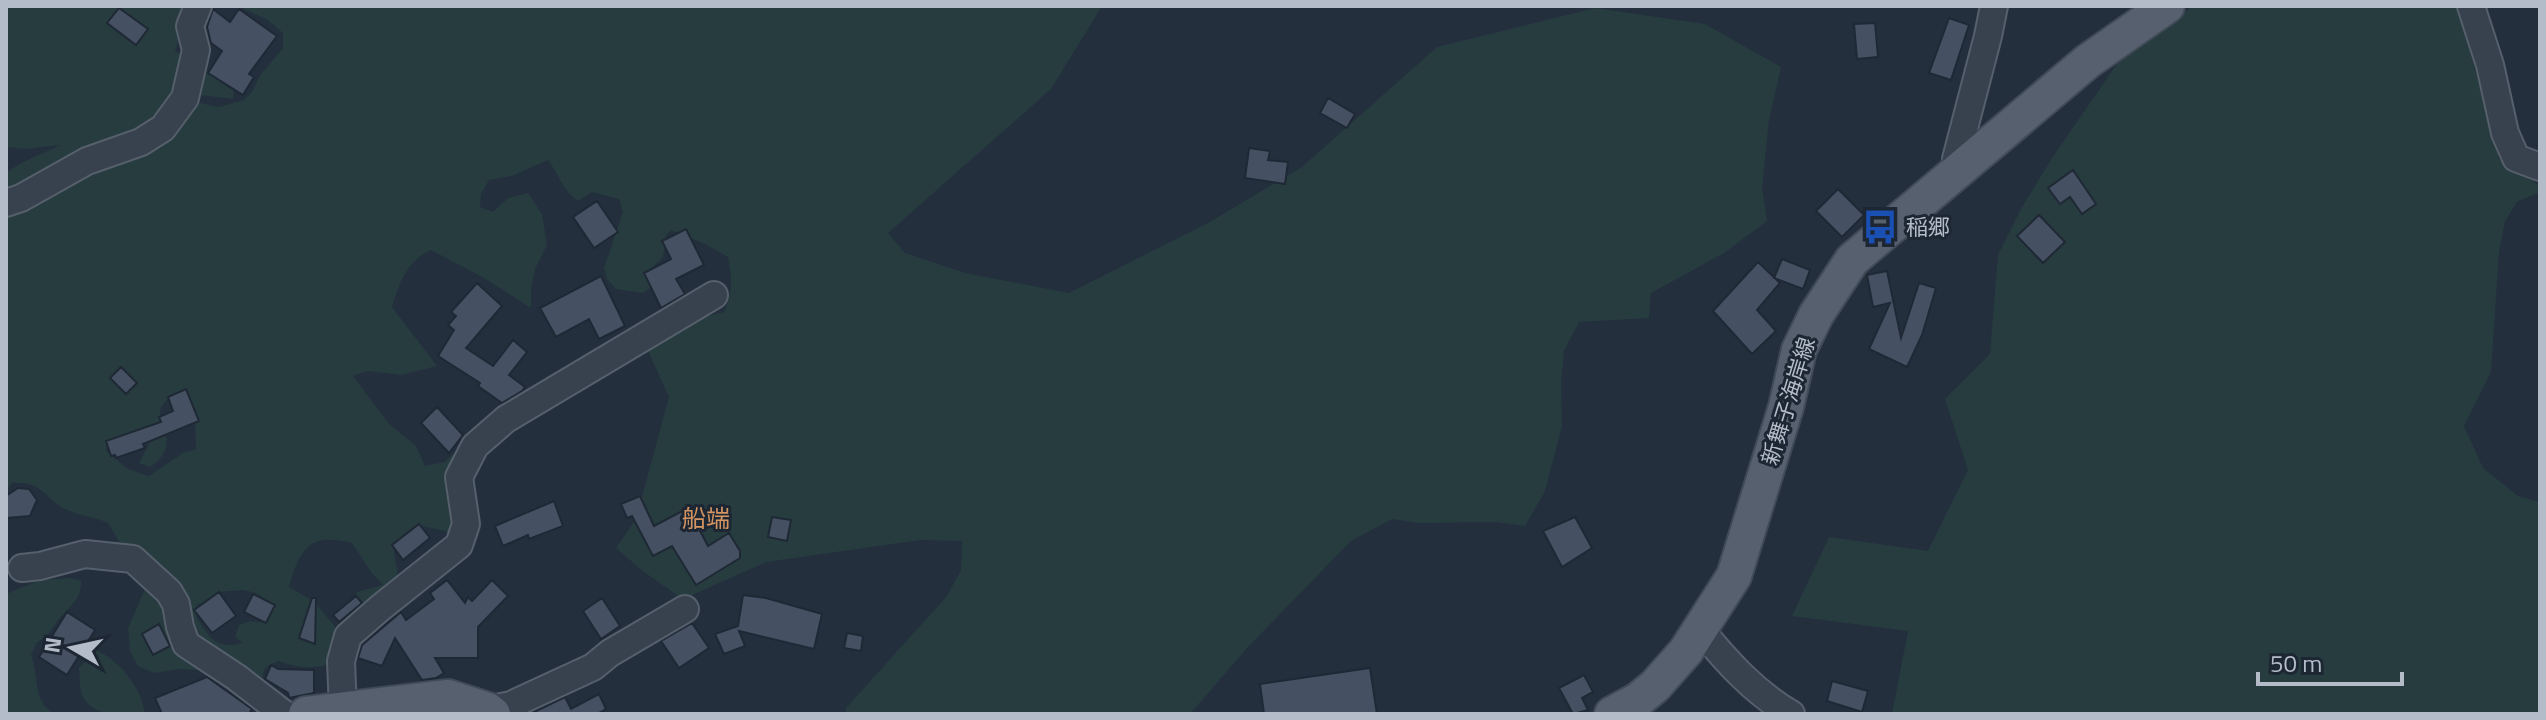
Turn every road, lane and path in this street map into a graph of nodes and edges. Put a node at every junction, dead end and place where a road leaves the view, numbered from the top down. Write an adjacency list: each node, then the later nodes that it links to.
1 (198, 6): 7 (street)
2 (1994, 6): 6 (street)
3 (2167, 6): 6 (main road, 新舞子海岸線)
4 (2471, 6): 5 (street)
5 (2540, 167)
6 (1958, 171): 11 (main road, 新舞子海岸線)
7 (6, 203)
8 (714, 295): 12 (street)
9 (22, 568): 14 (street)
10 (685, 609): 13 (street)
11 (1700, 629): 16 (main road, 新舞子海岸線); 17 (street)
12 (343, 711): 13 (main road); 15 (main road)
13 (489, 713)
14 (284, 714)
15 (306, 714)
16 (1612, 714)
17 (1791, 714)

